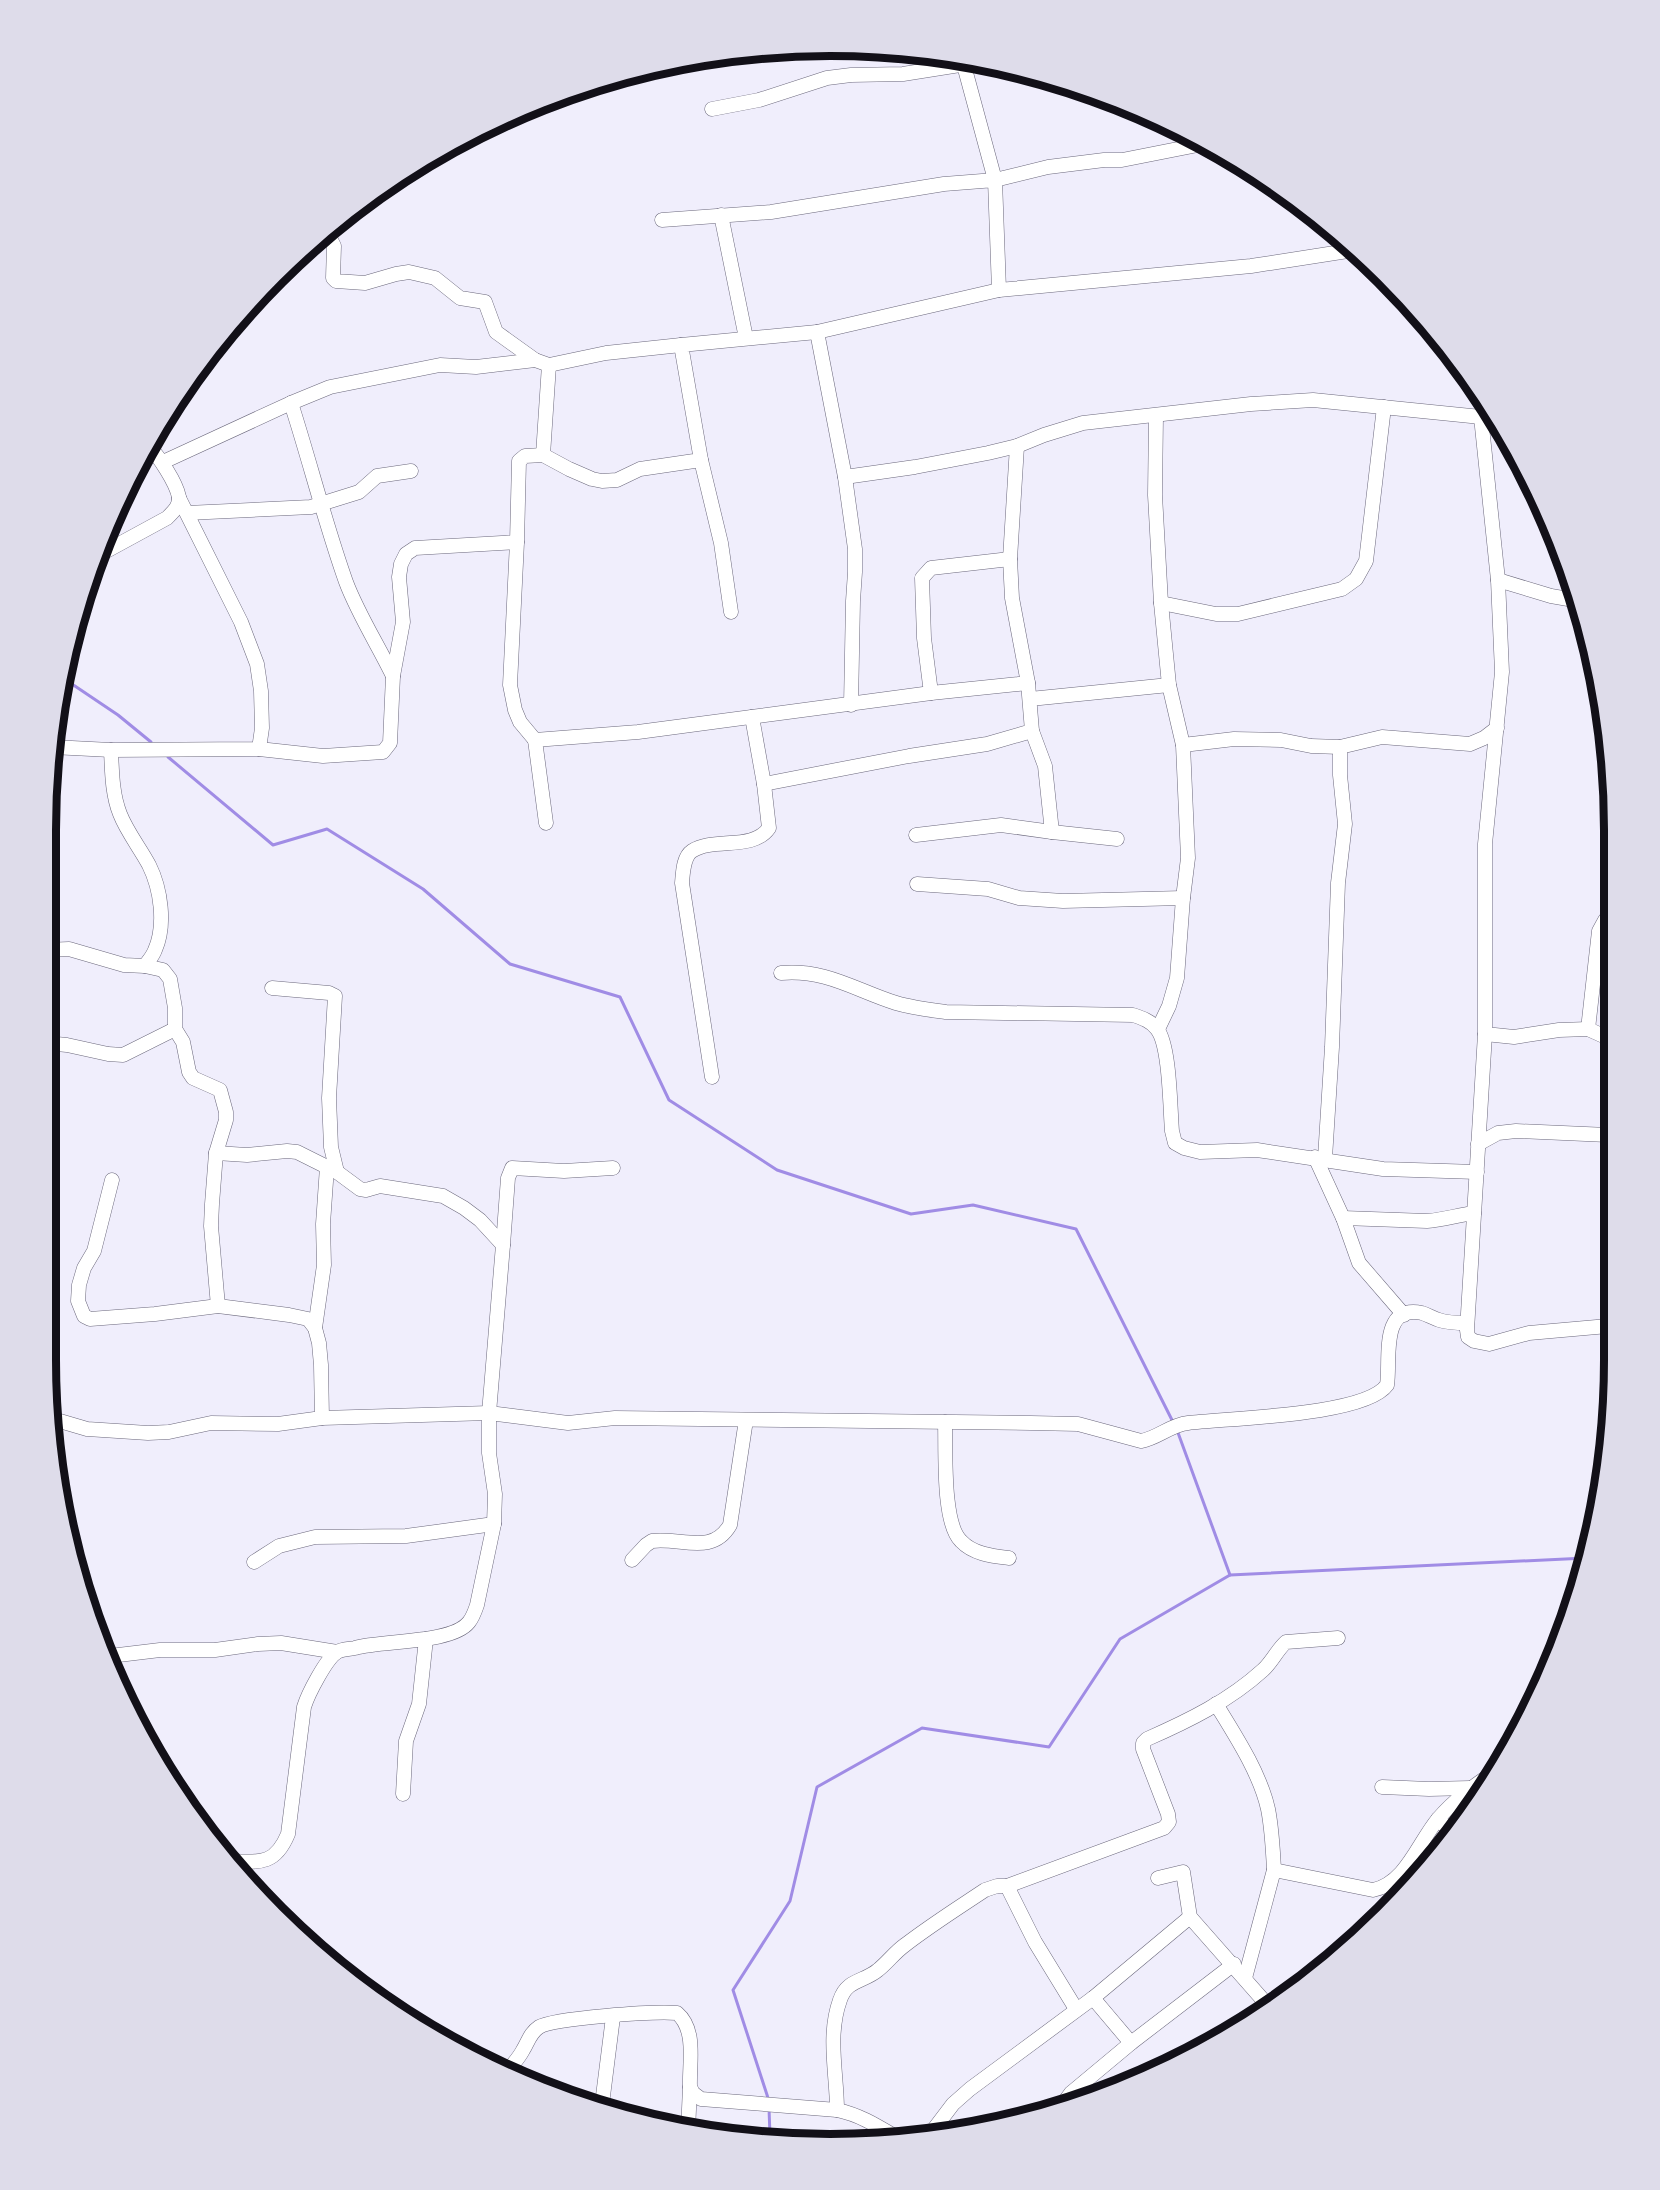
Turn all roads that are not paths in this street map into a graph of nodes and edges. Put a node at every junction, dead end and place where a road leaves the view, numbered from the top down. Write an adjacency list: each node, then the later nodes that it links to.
1 (948, 65): 3 (street)
2 (963, 67): 5 (street)
3 (712, 109)
4 (1193, 146): 5 (street)
5 (995, 180): 6 (street); 10 (street)
6 (721, 215): 7 (street); 12 (street)
7 (662, 220)
8 (330, 239): 14 (street)
9 (1344, 251): 10 (street)
10 (999, 290): 11 (street)
11 (817, 332): 12 (street); 27 (street)
12 (746, 338): 13 (street)
13 (681, 345): 15 (street); 24 (street)
14 (535, 360): 15 (street); 16 (street)
15 (549, 365): 23 (street)
16 (291, 403): 25 (street); 29 (street)
17 (1384, 407): 19 (street); 20 (street); 36 (street)
18 (1482, 412): 20 (street)
19 (1156, 416): 21 (street); 36 (street)
20 (1480, 417): 34 (street)
21 (1017, 446): 27 (street); 33 (street)
22 (154, 452): 25 (street)
23 (543, 455): 24 (street); 31 (street)
24 (701, 459): 37 (street)
25 (163, 462): 28 (street)
26 (411, 471): 29 (street)
27 (845, 477): 43 (street)
28 (179, 498): 30 (street); 32 (street)
29 (320, 505): 30 (street); 38 (street)
30 (187, 513): 51 (street)
31 (517, 542): 38 (street); 47 (street)
32 (108, 550)
33 (1010, 559): 39 (street); 41 (street)
34 (1498, 580): 35 (street); 45 (street)
35 (1569, 599)
36 (1161, 603): 40 (street)
37 (731, 612)
38 (393, 676): 51 (street)
39 (1028, 683): 41 (street); 42 (street)
40 (1169, 685): 42 (street); 48 (street)
41 (931, 693): 43 (street)
42 (1030, 699): 46 (street)
43 (851, 705): 44 (street)
44 (752, 717): 47 (street); 53 (street)
45 (1497, 728): 50 (street); 68 (street)
46 (1032, 731): 53 (street); 55 (street)
47 (535, 740): 54 (street)
48 (1183, 745): 50 (street); 59 (street)
49 (60, 747): 52 (street)
50 (1340, 747): 75 (street)
51 (259, 749): 52 (street)
52 (111, 750): 62 (street)
53 (764, 784): 71 (street)
54 (546, 823)
55 (1052, 831): 56 (street); 57 (street)
56 (916, 835)
57 (1117, 839)
58 (917, 884): 59 (street)
59 (1183, 898): 66 (street)
60 (1604, 922): 67 (street)
61 (56, 950): 62 (street)
62 (145, 966): 65 (street)
63 (781, 973): 66 (street)
64 (272, 988): 77 (street)
65 (175, 1029): 70 (street); 74 (street)
66 (1158, 1029): 75 (street)
67 (1588, 1029): 68 (street); 69 (street)
68 (1485, 1034): 73 (street)
69 (1604, 1036)
70 (56, 1044)
71 (712, 1077)
72 (1604, 1135): 73 (street)
73 (1478, 1144): 78 (street)
74 (216, 1153): 77 (street); 83 (street)
75 (1320, 1158): 78 (street); 81 (street)
76 (614, 1168): 82 (street)
77 (332, 1170): 82 (street); 87 (street)
78 (1477, 1172): 80 (street)
79 (112, 1180): 83 (street)
80 (1474, 1213): 81 (street); 85 (street)
81 (1343, 1218): 84 (street)
82 (503, 1245): 88 (street)
83 (218, 1306): 87 (street)
84 (1404, 1315): 85 (street); 92 (street)
85 (1467, 1323): 86 (street)
86 (1604, 1326)
87 (315, 1328): 89 (street)
88 (489, 1413): 89 (street); 91 (street); 93 (street)
89 (322, 1418): 90 (street)
90 (58, 1420)
91 (746, 1420): 92 (street); 95 (street)
92 (945, 1422): 94 (street)
93 (494, 1524): 96 (street); 98 (street)
94 (1009, 1558)
95 (632, 1560)
96 (254, 1562)
97 (1338, 1638): 101 (street)
98 (426, 1639): 99 (street); 105 (street)
99 (337, 1652): 100 (street); 108 (street)
100 (114, 1656)
101 (1216, 1704): 109 (street); 111 (street)
102 (1479, 1782): 104 (street)
103 (1382, 1787): 104 (street)
104 (1470, 1788): 106 (street)
105 (403, 1794)
106 (1438, 1819): 107 (street); 109 (street)
107 (1447, 1828)
108 (240, 1861)
109 (1274, 1870): 114 (street)
110 (1158, 1878): 112 (street)
111 (1007, 1886): 117 (street); 124 (street)
112 (1190, 1917): 113 (street); 115 (street)
113 (1234, 1964): 114 (street); 119 (street)
114 (1245, 1978): 116 (street)
115 (1093, 1998): 117 (street); 119 (street)
116 (1265, 2001)
117 (1076, 2009): 126 (street)
118 (613, 2017): 120 (street); 121 (street); 123 (street)
119 (1131, 2043): 122 (street)
120 (511, 2066)
121 (690, 2087): 124 (street); 125 (street)
122 (1069, 2096)
123 (603, 2100)
124 (837, 2110): 127 (street)
125 (688, 2122)
126 (935, 2127)
127 (889, 2132)

